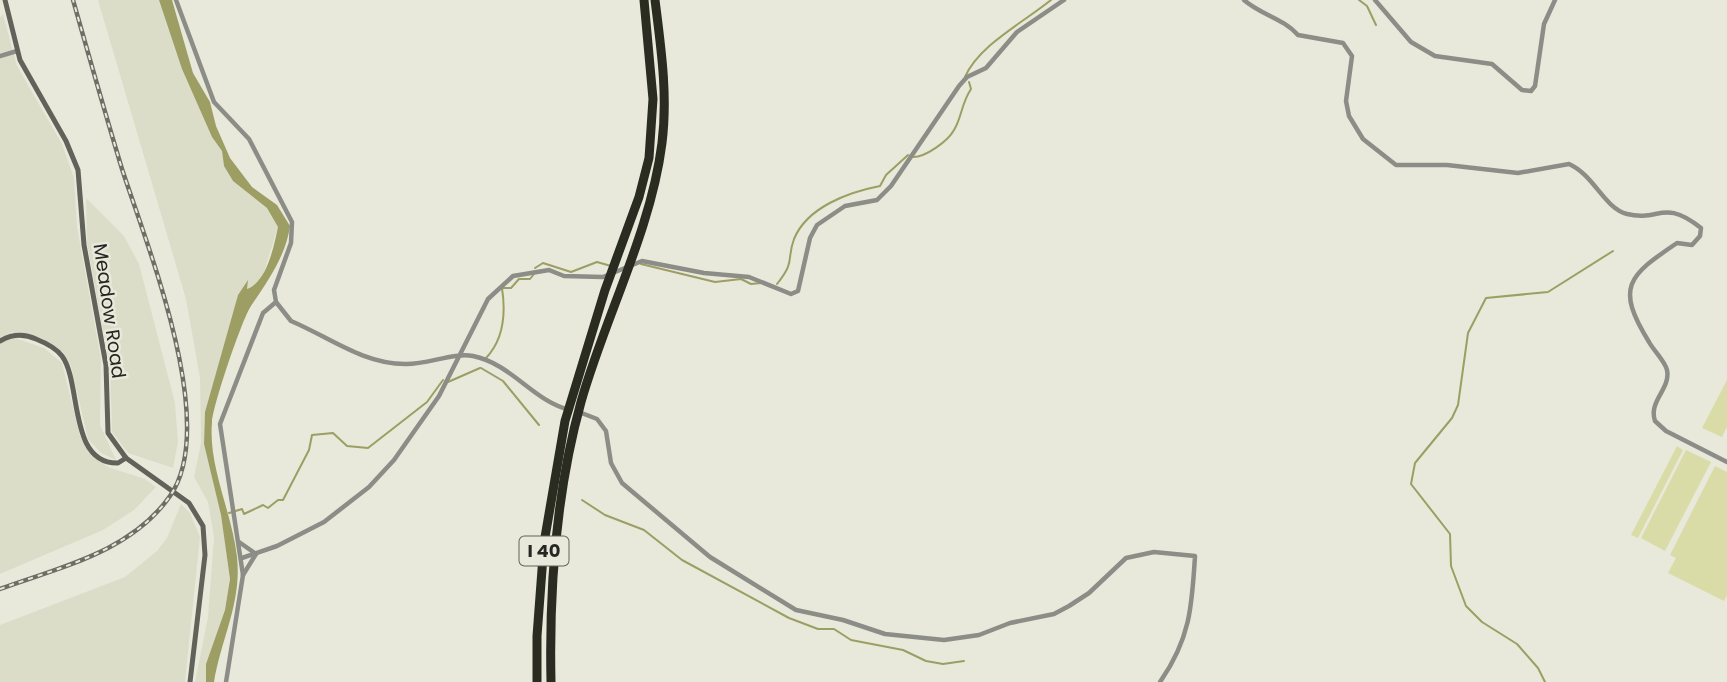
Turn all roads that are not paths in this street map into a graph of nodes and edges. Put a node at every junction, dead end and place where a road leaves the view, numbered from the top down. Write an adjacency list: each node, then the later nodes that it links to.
1 (5, 0): 9 (main road, Meadow Road)
2 (176, 0): 11 (street)
3 (643, 0): 24 (highway, I 40)
4 (655, 0): 25 (highway, I 40)
5 (1064, 0): 13 (street)
6 (1244, 0): 17 (street)
7 (1375, 0): 8 (street)
8 (1555, 0)
9 (17, 51): 10 (street); 16 (main road, Meadow Road)
10 (0, 56)
11 (276, 302): 14 (street); 18 (street)
12 (0, 341): 16 (main road)
13 (459, 356): 14 (street); 15 (street); 26 (street)
14 (440, 362): 15 (street)
15 (450, 373): 19 (street)
16 (126, 458): 22 (main road, Meadow Road)
17 (1726, 462)
18 (239, 541): 19 (street); 20 (street)
19 (256, 554): 20 (street); 21 (street)
20 (242, 558): 21 (street)
21 (243, 575): 23 (street)
22 (190, 682)
23 (226, 682)
24 (537, 682)
25 (551, 682)
26 (1160, 682)

